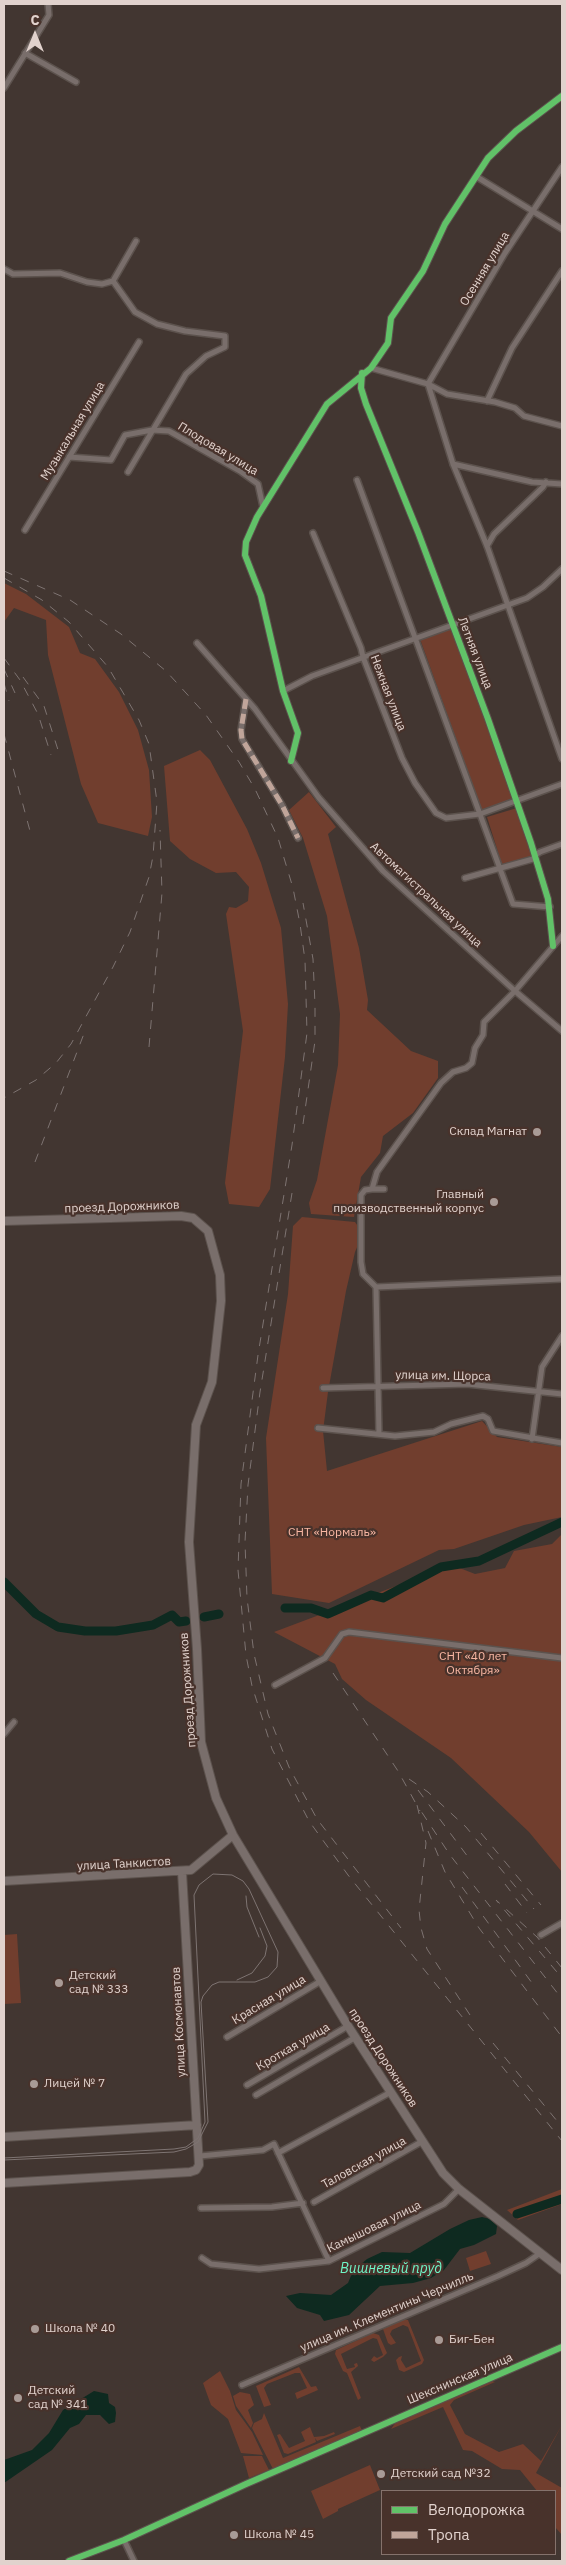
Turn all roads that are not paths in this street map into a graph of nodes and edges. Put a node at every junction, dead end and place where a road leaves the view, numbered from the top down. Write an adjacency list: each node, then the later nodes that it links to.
1 (48, 4): 2 (street)
2 (25, 53): 3 (street); 4 (street)
3 (76, 82)
4 (4, 85)
5 (562, 96): 7 (street)
6 (562, 168): 8 (street, Осенняя улица)
7 (477, 177): 8 (street); 17 (street)
8 (532, 211): 9 (street); 19 (street, Осенняя улица)
9 (562, 229)
10 (136, 241): 14 (street)
11 (4, 269): 14 (street)
12 (562, 271): 13 (street)
13 (557, 278): 15 (street); 20 (street)
14 (113, 281): 22 (street)
15 (562, 284)
16 (139, 342): 23 (street, Музыкальная улица)
17 (371, 368): 18 (street); 19 (street)
18 (362, 373): 29 (street); 35 (street, Летняя улица)
19 (428, 384): 20 (street); 24 (street)
20 (487, 401): 21 (street)
21 (562, 426)
22 (152, 430): 23 (street, Плодовая улица); 25 (street); 29 (street, Плодовая улица)
23 (69, 457): 30 (street, Музыкальная улица)
24 (454, 464): 27 (street); 32 (street)
25 (128, 472)
26 (357, 480): 36 (street)
27 (546, 482): 28 (street); 32 (street)
28 (562, 484)
29 (264, 507): 39 (street)
30 (24, 530)
31 (313, 533): 38 (street, Нежная улица)
32 (487, 546): 34 (street)
33 (562, 569): 34 (street)
34 (507, 606): 35 (street); 41 (street)
35 (452, 625): 36 (street); 45 (street, Летняя улица)
36 (416, 638): 38 (street); 46 (street)
37 (197, 643): 40 (street, Автомагистральная улица)
38 (363, 657): 39 (street); 46 (street, Нежная улица)
39 (283, 692): 43 (street)
40 (246, 700): 43 (street, Автомагистральная улица); 47 (street)
41 (559, 743): 42 (street)
42 (562, 759)
43 (291, 761): 55 (street, Автомагистральная улица)
44 (562, 784): 45 (street, Нежная улица)
45 (517, 801): 46 (street, Нежная улица); 49 (street, Летняя улица)
46 (480, 814): 50 (street)
47 (298, 838)
48 (562, 844): 49 (street)
49 (535, 855): 50 (street); 52 (street, Летняя улица)
50 (499, 869): 51 (street); 52 (street)
51 (465, 878)
52 (550, 907): 54 (street, Летняя улица)
53 (562, 936): 54 (street)
54 (553, 946): 55 (street)
55 (515, 991): 56 (street, Автомагистральная улица); 57 (street)
56 (562, 1031)
57 (372, 1189): 58 (street); 61 (street)
58 (384, 1189)
59 (4, 1221): 75 (main road, проезд Дорожников)
60 (562, 1279): 61 (street)
61 (376, 1287): 63 (street)
62 (562, 1336): 65 (street)
63 (378, 1386): 64 (street, улица им. Щорса); 65 (street, улица им. Щорса); 68 (street)
64 (323, 1388)
65 (540, 1391): 66 (street, улица им. Щорса); 69 (street)
66 (562, 1394)
67 (318, 1428): 68 (street)
68 (379, 1434): 69 (street)
69 (532, 1439): 70 (street)
70 (562, 1443)
71 (562, 1658): 72 (street)
72 (275, 1685)
73 (14, 1722): 74 (street)
74 (4, 1734)
75 (233, 1836): 76 (main road, улица Танкистов); 80 (main road, проезд Дорожников)
76 (182, 1872): 77 (main road, улица Танкистов); 87 (main road, улица Космонавтов)
77 (4, 1881)
78 (562, 1923): 79 (street)
79 (541, 1934)
80 (321, 1981): 81 (main road, проезд Дорожников); 82 (street, Красная улица)
81 (348, 2026): 83 (main road, проезд Дорожников); 84 (street, Кроткая улица)
82 (227, 2037)
83 (356, 2037): 85 (main road, проезд Дорожников); 86 (street, Кроткая улица)
84 (247, 2085)
85 (391, 2092): 89 (main road, проезд Дорожников); 90 (street)
86 (256, 2095)
87 (196, 2125): 88 (main road); 91 (main road, улица Космонавтов)
88 (4, 2137)
89 (423, 2141): 93 (main road, проезд Дорожников); 94 (street, Таловская улица)
90 (278, 2153): 91 (street); 95 (street)
91 (200, 2156): 92 (main road, улица Космонавтов)
92 (4, 2183)
93 (459, 2190): 97 (main road, проезд Дорожников); 99 (street, Камышовая улица)
94 (314, 2202)
95 (303, 2203): 96 (street); 99 (street)
96 (201, 2208)
97 (539, 2254): 100 (main road, проезд Дорожников); 102 (street, улица им. Клементины Черчилль)
98 (202, 2258): 99 (street, Камышовая улица)
99 (329, 2261)
100 (562, 2270)
101 (562, 2347): 103 (street, Шекснинская улица)
102 (242, 2385)
103 (124, 2540): 104 (street); 105 (street)
104 (69, 2561)
105 (134, 2561)

